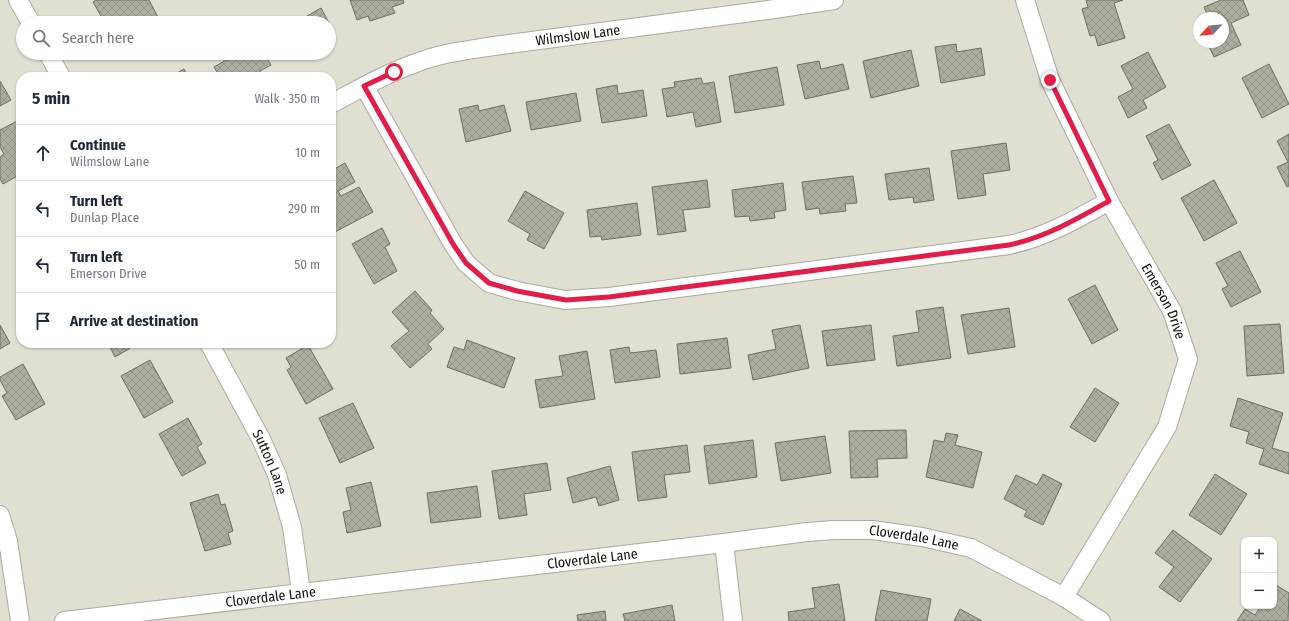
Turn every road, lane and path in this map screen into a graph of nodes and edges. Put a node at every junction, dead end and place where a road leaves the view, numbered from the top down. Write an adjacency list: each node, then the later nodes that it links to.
1 (18, 0): 5 (street)
2 (834, 0): 4 (street, Wilmslow Lane)
3 (1025, 0): 10 (street, Emerson Drive)
4 (768, 5): 8 (street, Wilmslow Lane)
5 (27, 16)
6 (52, 60): 7 (street)
7 (58, 72)
8 (364, 86): 9 (street, Wilmslow Lane); 10 (street)
9 (336, 101)
10 (1109, 201): 15 (street, Emerson Drive)
11 (212, 348): 14 (street, Sutton Lane)
12 (0, 515): 16 (street)
13 (724, 543): 14 (street, Cloverdale Lane); 15 (street, Cloverdale Lane); 18 (street)
14 (301, 592): 17 (street, Cloverdale Lane)
15 (1064, 597): 19 (street, Cloverdale Lane)
16 (20, 621)
17 (64, 621)
18 (733, 621)
19 (1102, 621)

